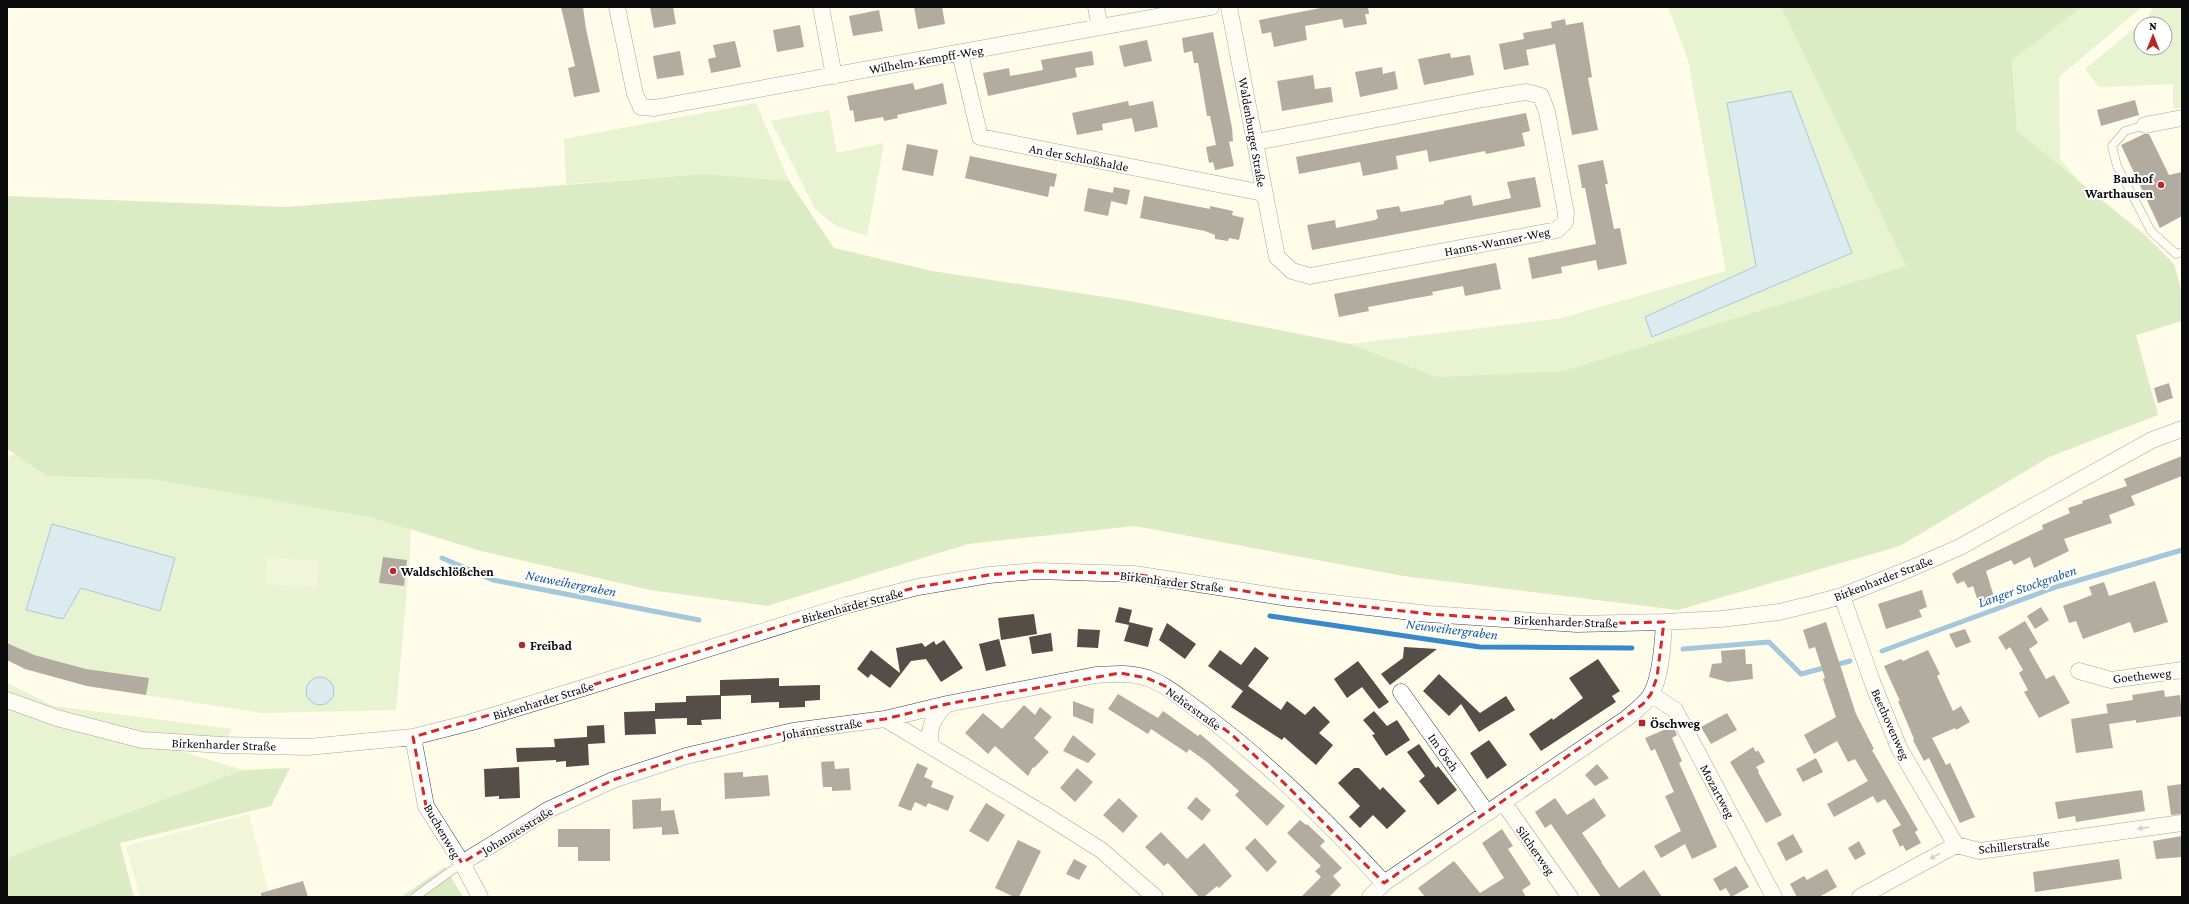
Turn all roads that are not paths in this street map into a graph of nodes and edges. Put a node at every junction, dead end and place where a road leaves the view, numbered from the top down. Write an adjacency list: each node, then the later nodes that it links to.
1 (617, 7): 8 (street, Wilhelm-Kempff-Weg)
2 (821, 7): 8 (street)
3 (1096, 7): 6 (street)
4 (1211, 7): 6 (street, Wilhelm-Kempff-Weg)
5 (1229, 7): 11 (street, Waldenburger Straße)
6 (1100, 27): 7 (street, Wilhelm-Kempff-Weg)
7 (960, 53): 8 (street, Wilhelm-Kempff-Weg); 12 (street, An der Schloßhalde)
8 (834, 76)
9 (2182, 118): 10 (street)
10 (2145, 125): 13 (lane)
11 (1256, 142): 12 (street, Waldenburger Straße); 14 (street, Hanns-Wanner-Weg)
12 (1263, 193): 14 (street, Waldenburger Straße)
13 (2182, 252)
14 (1277, 257)
15 (2182, 429): 16 (street, Birkenharder Straße)
16 (1842, 596): 17 (street, Birkenharder Straße); 30 (street, Beethovenweg)
17 (1664, 622): 21 (street); 25 (street, Birkenharder Straße)
18 (2182, 670): 19 (street, Goetheweg)
19 (2079, 671)
20 (1401, 692): 28 (street, Im Ösch)
21 (1651, 694): 27 (street); 38 (street, Mozartweg)
22 (7, 700): 25 (street, Birkenharder Straße)
23 (947, 704): 24 (street, Neherstraße); 26 (street); 32 (street, Neherstraße)
24 (885, 719): 26 (street); 31 (street, Johannesstraße)
25 (413, 737): 31 (street, Buchenweg)
26 (932, 747): 35 (street)
27 (1503, 802): 28 (street); 37 (street, Silcherweg)
28 (1487, 813): 32 (street)
29 (2182, 823): 30 (street, Schillerstraße, one-way to 30)
30 (1956, 844): 39 (street, one-way to 39)
31 (462, 863): 33 (lane); 34 (street, Buchenweg)
32 (1384, 883): 36 (street)
33 (415, 897)
34 (480, 897)
35 (1155, 897)
36 (1370, 897)
37 (1570, 897)
38 (1774, 897)
39 (1860, 897)

